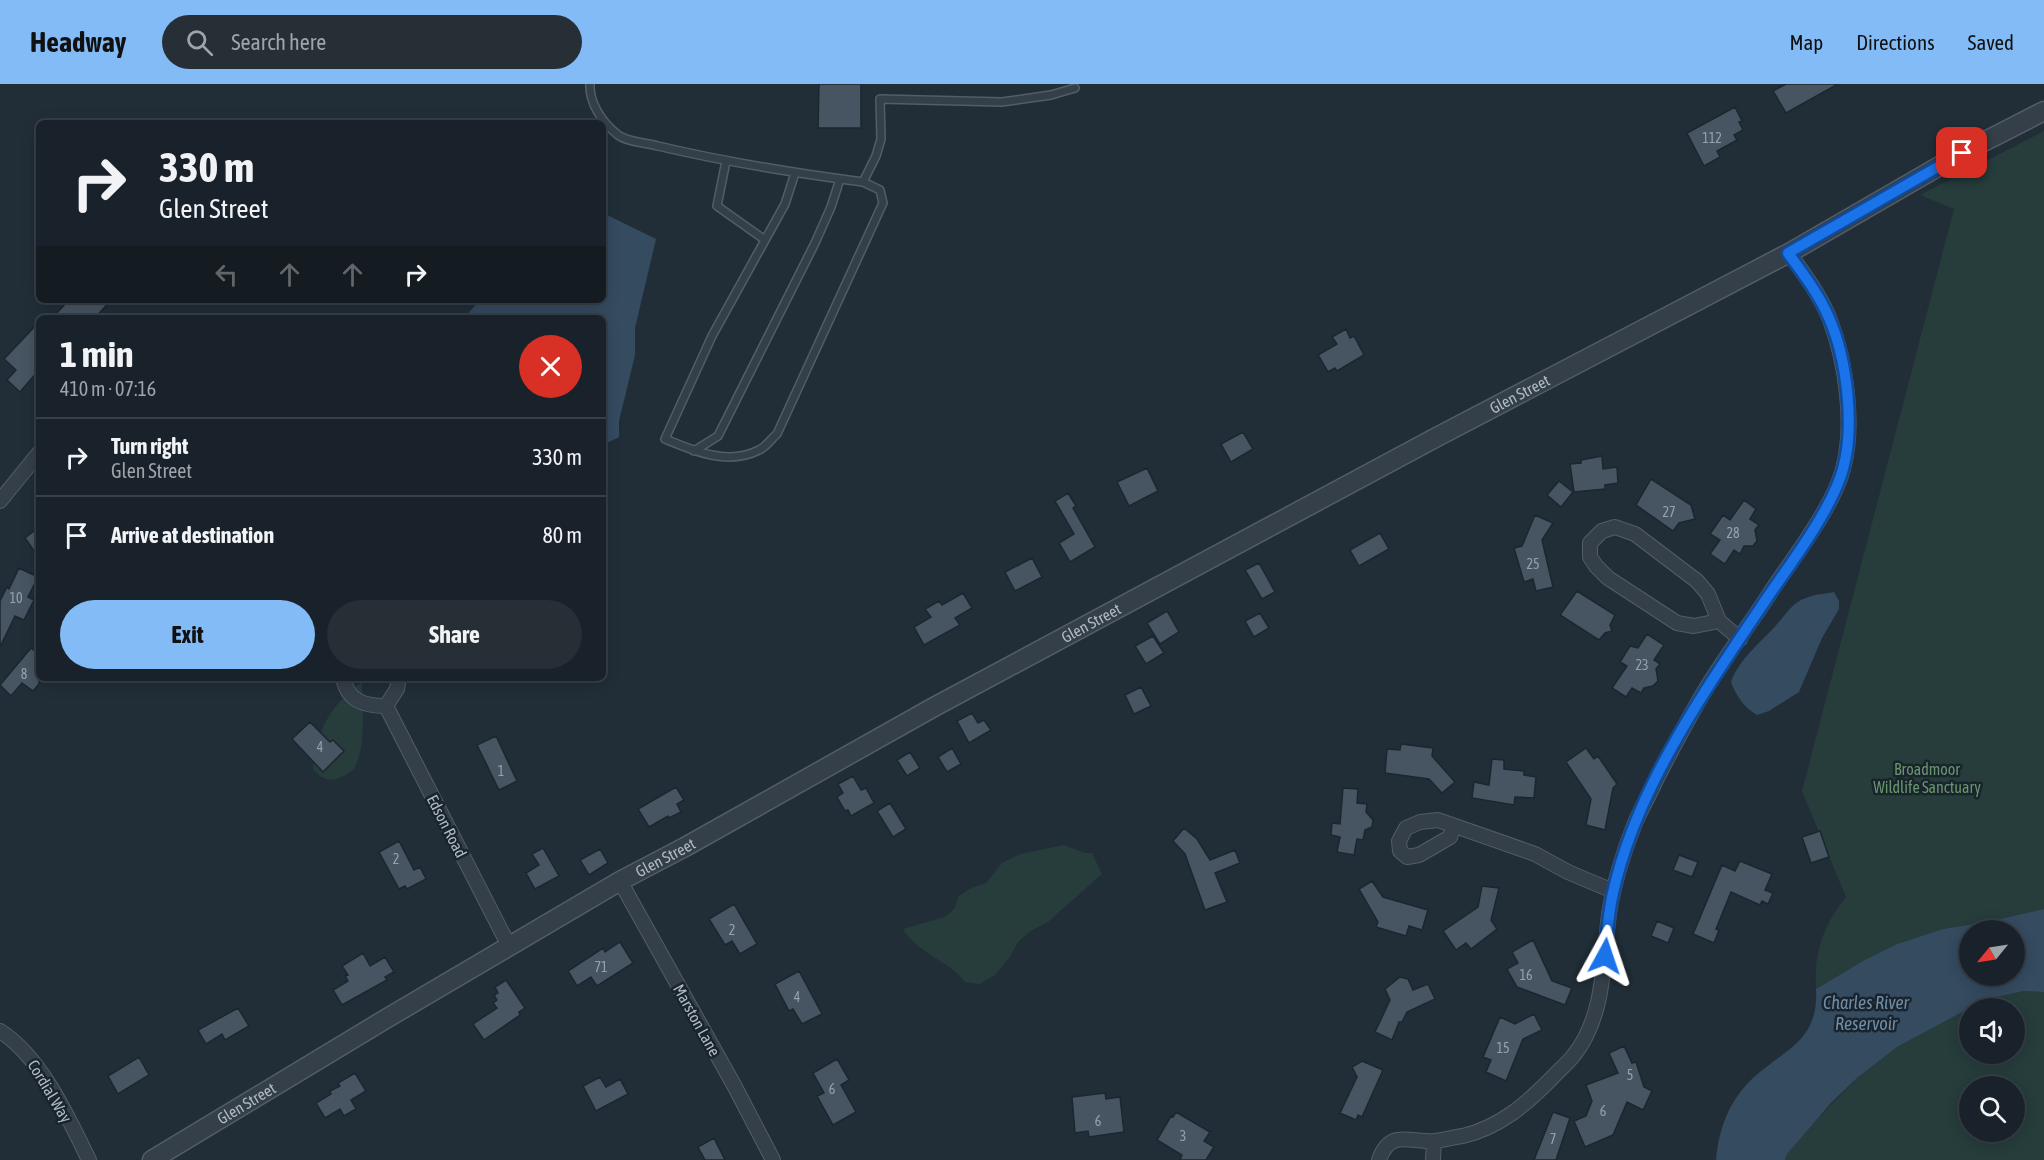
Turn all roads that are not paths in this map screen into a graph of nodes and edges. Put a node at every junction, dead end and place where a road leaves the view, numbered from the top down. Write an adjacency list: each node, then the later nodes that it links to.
1 (590, 84): 4 (lane)
2 (1075, 88): 9 (lane)
3 (2044, 111): 11 (street, Glen Street)
4 (603, 120)
5 (606, 123): 6 (lane)
6 (726, 161): 7 (lane); 10 (lane)
7 (795, 173): 8 (lane); 10 (lane)
8 (840, 179): 9 (lane); 12 (lane)
9 (863, 182): 12 (lane)
10 (765, 240): 12 (lane)
11 (1788, 253): 16 (street); 21 (street, Glen Street)
12 (694, 451)
13 (36, 457): 14 (street)
14 (0, 501)
15 (1719, 621): 15 (street); 16 (street)
16 (1740, 639): 22 (street)
17 (344, 681): 19 (street)
18 (398, 681): 19 (street)
19 (386, 706): 23 (street, Edson Road)
20 (1454, 826): 22 (street)
21 (620, 881): 23 (street, Glen Street); 28 (street, Marston Lane)
22 (1613, 891): 25 (street)
23 (508, 946): 27 (street, Glen Street)
24 (0, 1031): 26 (street, Cordial Way)
25 (1434, 1141): 29 (street); 30 (street)
26 (89, 1160)
27 (152, 1160)
28 (773, 1160)
29 (1379, 1160)
30 (1433, 1160)

